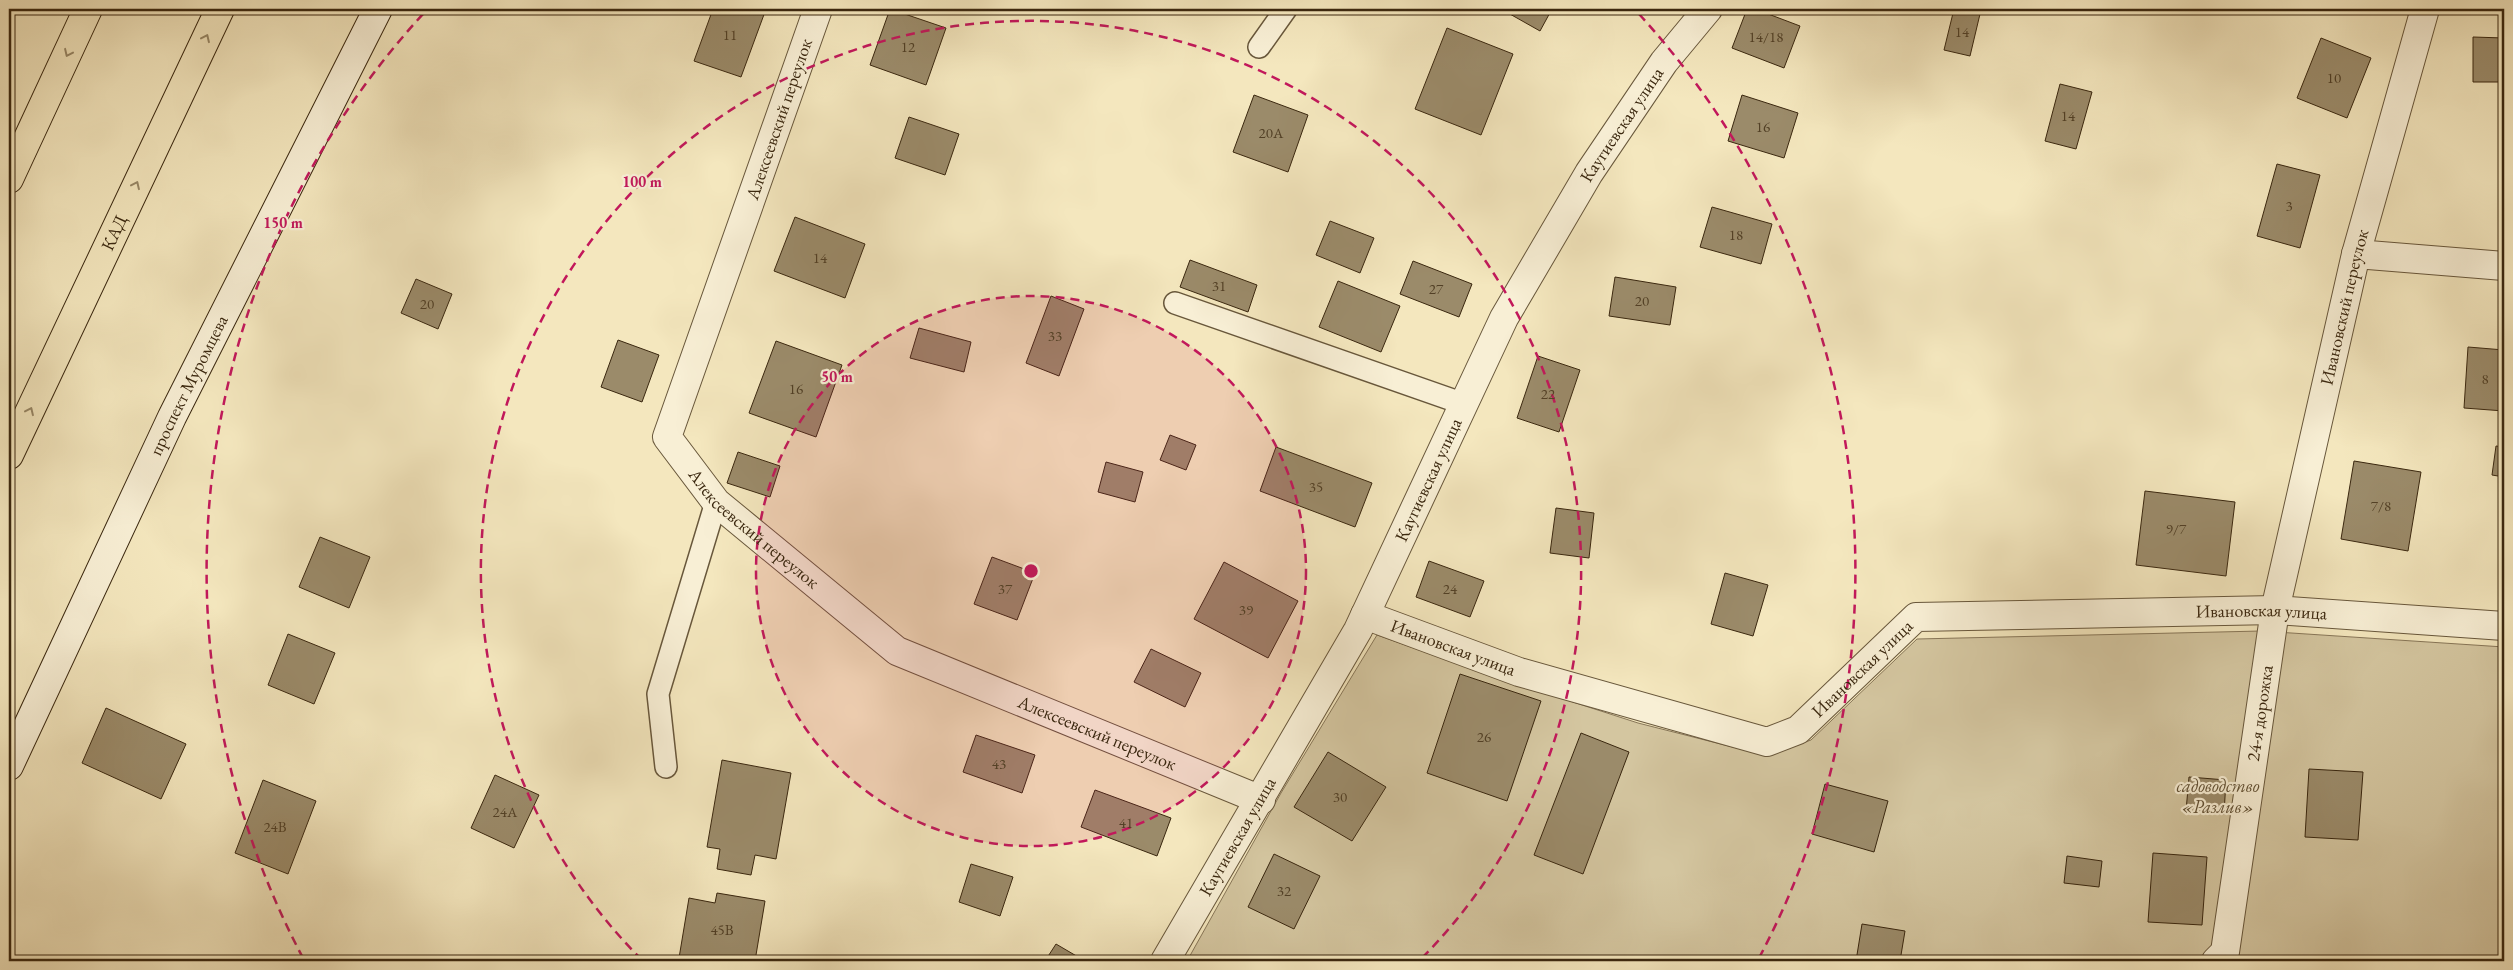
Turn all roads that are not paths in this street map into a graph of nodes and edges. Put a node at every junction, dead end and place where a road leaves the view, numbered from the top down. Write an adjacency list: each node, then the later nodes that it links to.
1 (88, 9): 9 (highway, one-way to 9)
2 (220, 9): 14 (highway, КАД, one-way to 2)
3 (378, 9): 19 (street, проспект Муромцева)
4 (818, 9): 15 (street, Алексеевский переулок)
5 (1286, 9): 8 (lane)
6 (1708, 9): 13 (street, Каугиевская улица)
7 (2425, 9): 10 (street, Ивановский переулок)
8 (1259, 47)
9 (9, 179)
10 (2356, 254): 11 (street); 16 (street, Ивановский переулок)
11 (2504, 266)
12 (1174, 303): 13 (lane)
13 (1464, 404): 17 (street, Каугиевская улица)
14 (9, 455)
15 (716, 502): 20 (lane); 21 (street, Алексеевский переулок)
16 (2275, 610): 17 (street, Ивановская улица); 18 (street, Ивановская улица); 23 (street, 24-я дорожка)
17 (1365, 616): 21 (street, Каугиевская улица)
18 (2504, 626)
19 (9, 766)
20 (666, 767)
21 (1261, 800): 22 (street, Каугиевская улица)
22 (1166, 961)
23 (2216, 961)

